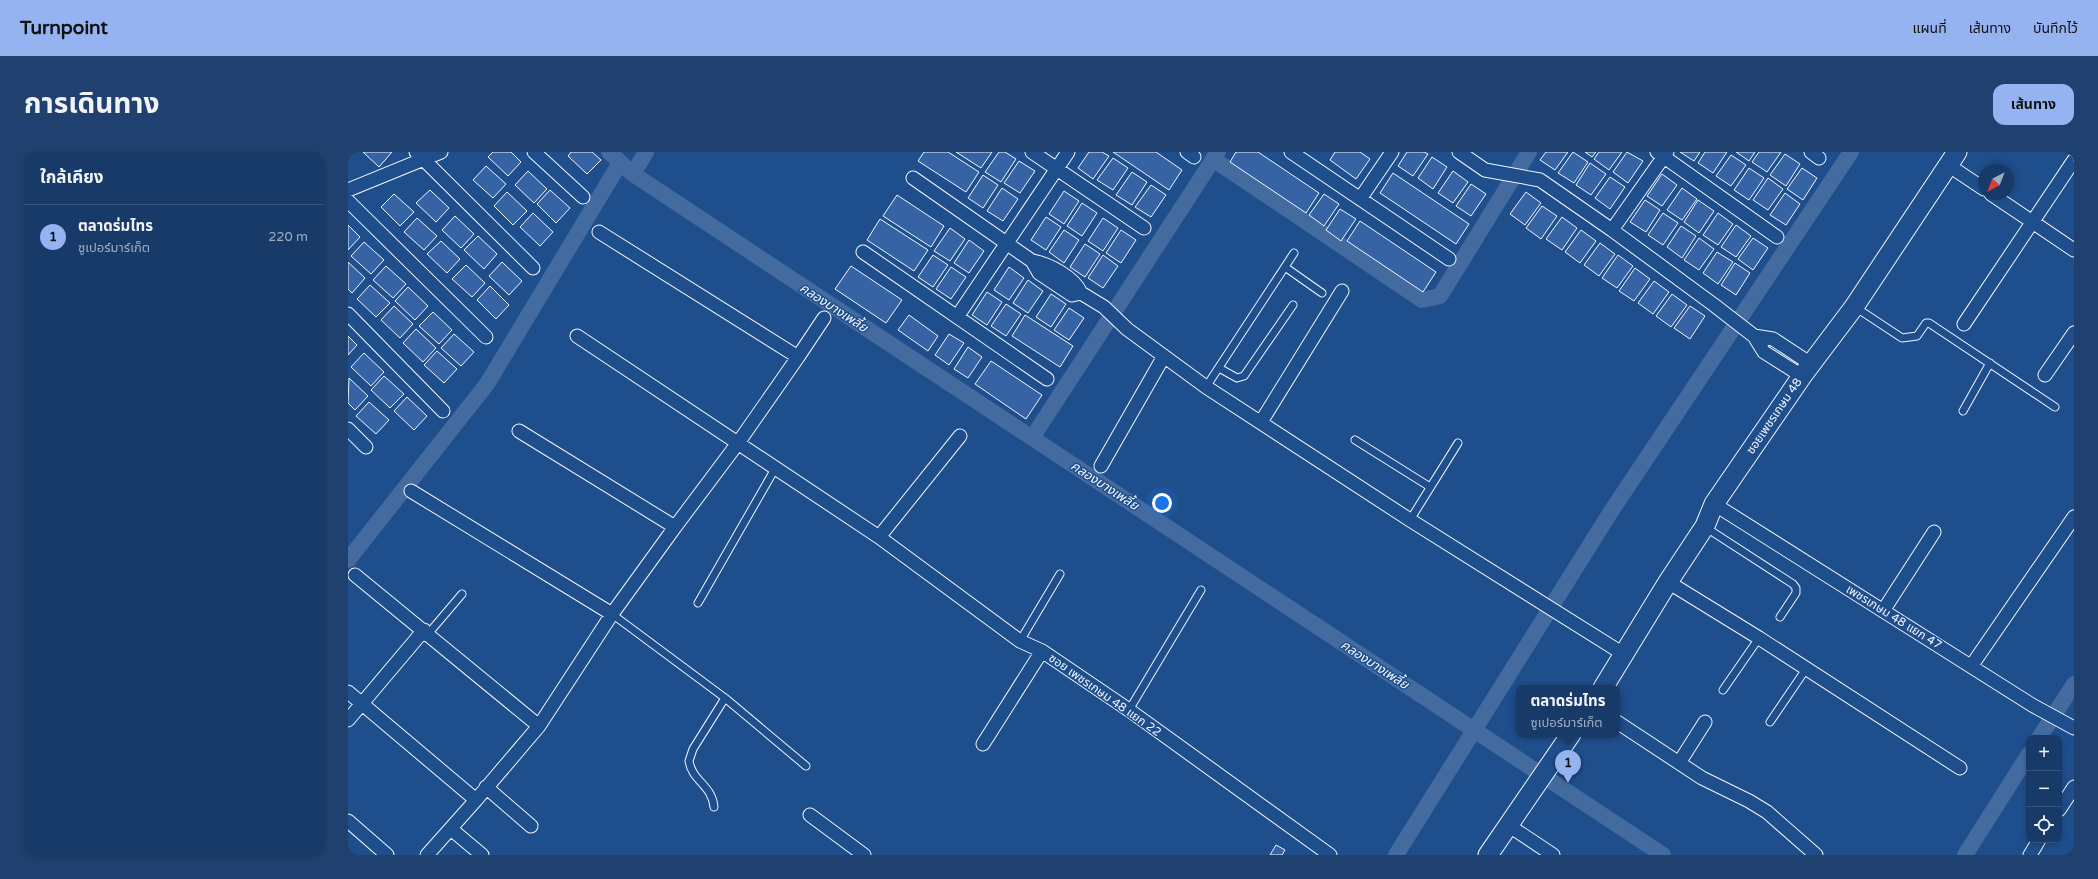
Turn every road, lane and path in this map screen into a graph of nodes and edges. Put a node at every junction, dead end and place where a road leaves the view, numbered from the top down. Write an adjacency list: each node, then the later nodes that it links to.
1 (441, 152): 9 (street)
2 (534, 152): 16 (street)
3 (1032, 152): 12 (street)
4 (1068, 152): 12 (street)
5 (1291, 152): 17 (street)
6 (1392, 152): 17 (street)
7 (1459, 152): 22 (street)
8 (1662, 154): 22 (street); 24 (street)
9 (420, 156): 15 (street); 31 (street)
10 (1952, 159): 14 (street); 35 (street, ซอยเพชรเกษม 48)
11 (2074, 160): 20 (street)
12 (1057, 169): 21 (street); 25 (street)
13 (913, 178): 25 (street)
14 (1978, 183)
15 (348, 190)
16 (583, 197)
17 (1360, 199): 29 (street)
18 (348, 200): 42 (street)
19 (2000, 200): 20 (street)
20 (2034, 222): 26 (street); 39 (street)
21 (1144, 228)
22 (1612, 230): 47 (street)
23 (599, 232): 44 (street)
24 (1777, 237)
25 (1007, 243): 37 (street); 43 (street)
26 (2074, 250)
27 (863, 252): 37 (street)
28 (1294, 253): 30 (lane)
29 (1449, 259)
30 (1285, 267): 33 (lane); 46 (lane)
31 (533, 268)
32 (1342, 291): 54 (street)
33 (1322, 293)
34 (1293, 305): 46 (lane)
35 (1854, 307): 45 (lane); 47 (street, ซอยเพชรเกษม 48)
36 (348, 314): 52 (street)
37 (957, 317): 49 (street)
38 (824, 318): 44 (street)
39 (1964, 324)
40 (2074, 333): 48 (street)
41 (577, 336): 59 (street, ซอย เพชรเกษม 48 แยก 22)
42 (486, 337)
43 (1164, 356): 50 (street); 62 (street)
44 (798, 357): 59 (street)
45 (1990, 363): 51 (lane); 53 (lane)
46 (1219, 368): 50 (lane)
47 (1806, 370): 66 (street, ซอยเพชรเกษม 48)
48 (2045, 375)
49 (1047, 379)
50 (1206, 387): 54 (street)
51 (2055, 407)
52 (443, 411)
53 (1963, 411)
54 (1261, 422): 68 (street)
55 (348, 429): 61 (street)
56 (519, 431): 70 (street)
57 (960, 436): 72 (street)
58 (1355, 440): 64 (lane)
59 (738, 443): 63 (street, ซอย เพชรเกษม 48 แยก 22); 70 (street)
60 (1458, 443): 64 (lane)
61 (366, 447)
62 (1101, 466)
63 (776, 467): 72 (street, ซอย เพชรเกษม 48 แยก 22); 78 (lane)
64 (1430, 487): 68 (lane)
65 (411, 490): 80 (street)
66 (1714, 504): 69 (street, ซอยเพชรเกษม 48); 79 (street, เพชรเกษม 48 แยก 47)
67 (2074, 517): 87 (street)
68 (1410, 520): 86 (street)
69 (1705, 526): 75 (street, ซอยเพชรเกษม 48); 81 (lane)
70 (675, 527): 80 (street)
71 (1934, 532): 79 (street)
72 (879, 537): 84 (street, ซอย เพชรเกษม 48 แยก 22)
73 (1060, 574): 84 (lane)
74 (355, 575): 82 (street)
75 (1668, 582): 83 (street); 86 (street, ซอยเพชรเกษม 48)
76 (1201, 590): 94 (lane)
77 (462, 594): 82 (lane)
78 (698, 603)
79 (1883, 611): 87 (street, เพชรเกษม 48 แยก 47)
80 (612, 614): 92 (lane); 99 (street)
81 (1780, 617)
82 (426, 632): 93 (street); 99 (street)
83 (1760, 638): 88 (street); 90 (lane)
84 (1020, 641): 85 (street, ซอย เพชรเกษม 48 แยก 22)
85 (1042, 651): 94 (street, ซอย เพชรเกษม 48 แยก 22); 102 (street)
86 (1625, 655): 89 (street, ซอยเพชรเกษม 48)
87 (1972, 666): 100 (street, เพชรเกษม 48 แยก 47)
88 (1806, 668): 97 (lane); 105 (street)
89 (1605, 685)
90 (1723, 690)
91 (348, 692): 93 (street)
92 (725, 698): 104 (lane); 109 (lane)
93 (362, 704): 95 (street); 108 (street)
94 (1129, 710): 122 (street, ซอย เพชรเกษม 48 แยก 22)
95 (348, 720)
96 (1705, 722): 103 (street)
97 (1770, 722)
98 (1620, 724): 103 (street)
99 (539, 726): 106 (street)
100 (2070, 726)
101 (1569, 737): 113 (street)
102 (983, 744)
103 (1679, 763): 117 (street)
104 (806, 766)
105 (1960, 768)
106 (486, 787): 108 (street); 114 (street)
107 (2074, 787): 110 (street)
108 (476, 800): 115 (street)
109 (714, 807)
110 (2061, 807)
111 (810, 815): 121 (street)
112 (348, 821): 118 (street)
113 (1508, 825): 123 (street); 124 (street)
114 (530, 826)
115 (451, 829): 119 (street); 120 (street)
116 (2037, 843): 125 (street)
117 (1807, 852)
118 (387, 855)
119 (427, 855)
120 (482, 855)
121 (864, 855)
122 (1330, 855)
123 (1488, 855)
124 (1553, 855)
125 (2030, 855)

